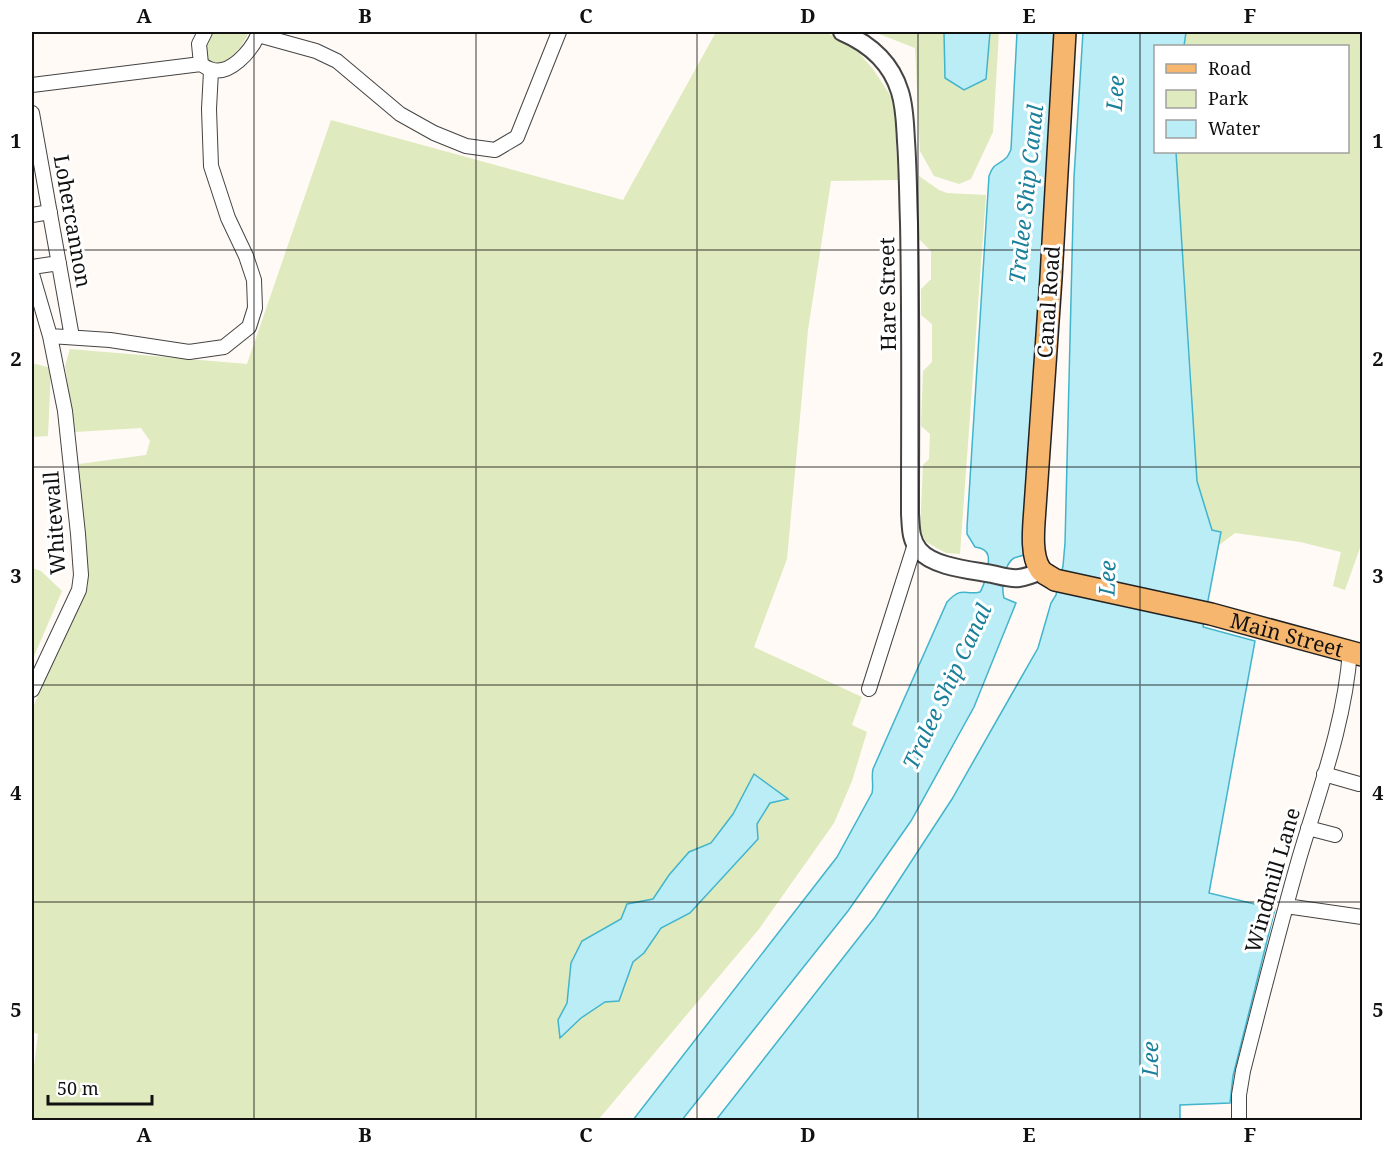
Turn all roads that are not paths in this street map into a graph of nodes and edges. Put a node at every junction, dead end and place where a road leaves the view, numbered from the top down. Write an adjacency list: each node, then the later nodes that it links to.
1 (205, 32): 6 (street)
2 (559, 32): 5 (street)
3 (842, 32): 17 (street, Hare Street)
4 (1065, 32): 18 (main road, Canal Road)
5 (257, 33): 6 (street)
6 (206, 67): 7 (street); 16 (street)
7 (32, 85)
8 (32, 112): 9 (street, Lohercannon)
9 (34, 136): 10 (street, Lohercannon)
10 (50, 212): 11 (street); 12 (street, Lohercannon)
11 (32, 216)
12 (59, 263): 13 (street); 16 (street, Lohercannon)
13 (32, 267)
14 (32, 274): 15 (street, Whitewall)
15 (50, 336): 16 (street); 21 (street, Whitewall)
16 (72, 337)
17 (915, 544): 18 (street); 20 (street)
18 (1048, 575): 19 (main road, Main Street)
19 (1356, 653): 22 (street, Windmill Lane)
20 (869, 689)
21 (32, 690)
22 (1324, 774): 23 (street); 24 (street, Windmill Lane)
23 (1359, 784)
24 (1308, 828): 25 (street); 26 (street, Windmill Lane)
25 (1335, 836)
26 (1286, 906): 27 (street); 28 (street, Windmill Lane)
27 (1362, 917)
28 (1239, 1120)

